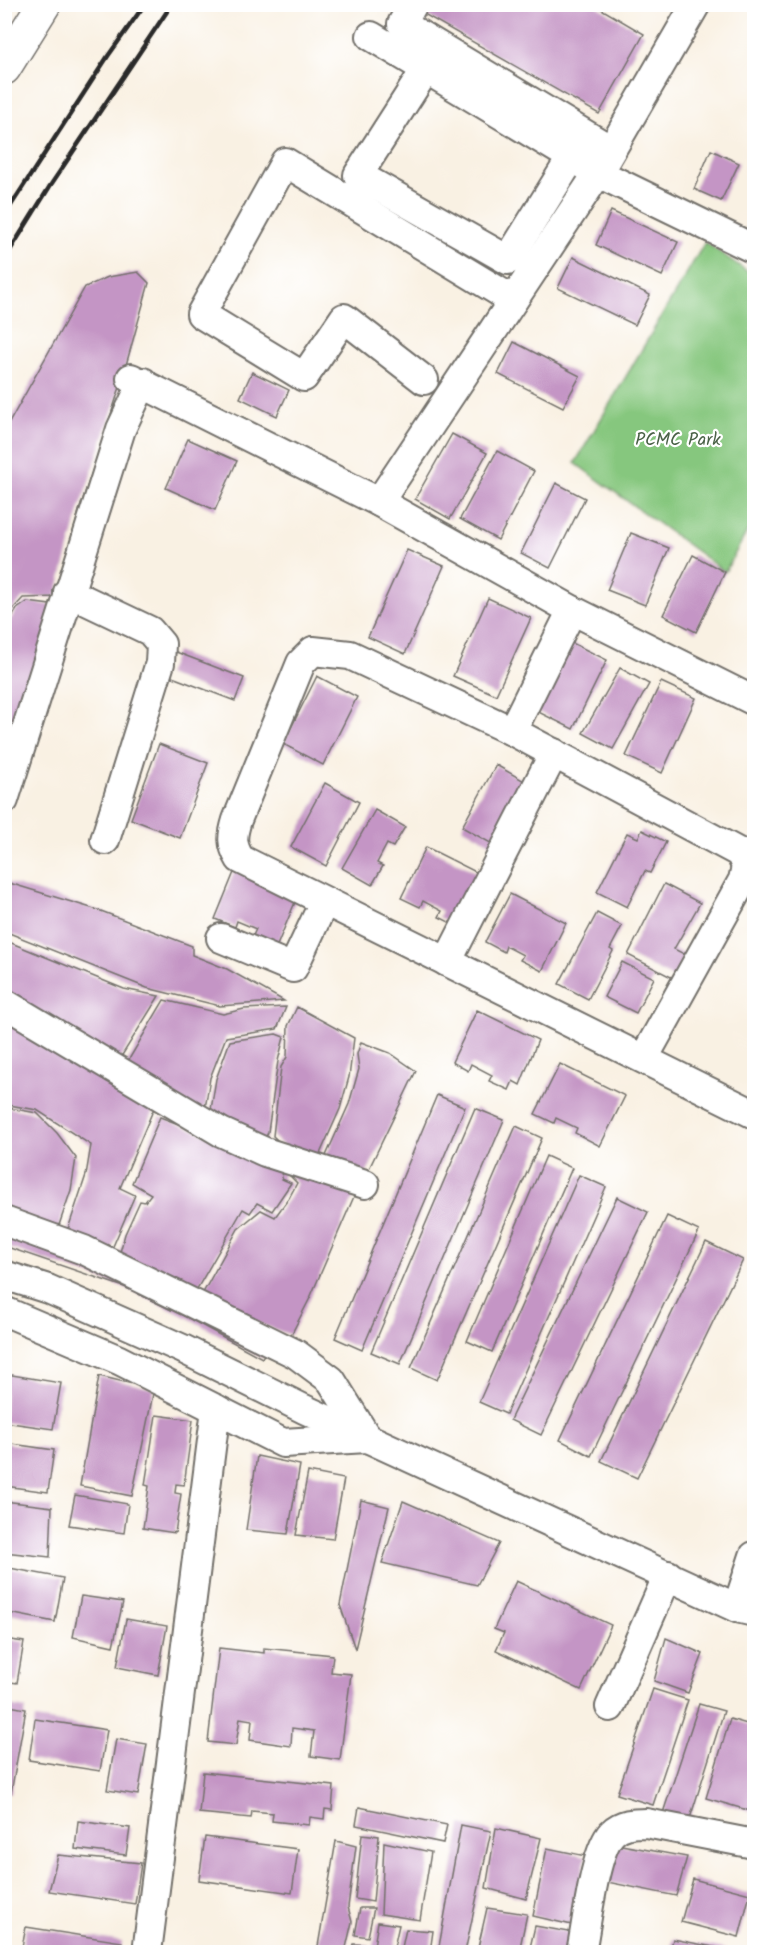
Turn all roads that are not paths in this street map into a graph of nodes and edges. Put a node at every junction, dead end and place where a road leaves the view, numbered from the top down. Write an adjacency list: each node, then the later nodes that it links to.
1 (44, 4): 5 (main road)
2 (413, 4): 8 (street)
3 (696, 4): 8 (street)
4 (371, 36): 6 (street)
5 (4, 68)
6 (426, 69): 7 (street); 7 (street)
7 (572, 157): 8 (street)
8 (604, 162): 9 (street); 10 (street)
9 (754, 249)
10 (513, 300): 11 (street); 12 (street)
11 (424, 380)
12 (379, 502): 13 (street); 14 (street)
13 (68, 592): 18 (street); 19 (street)
14 (572, 610): 15 (street); 16 (street)
15 (754, 701)
16 (512, 731): 17 (street); 20 (street)
17 (554, 753): 22 (street); 24 (street)
18 (4, 800)
19 (105, 840)
20 (324, 902): 21 (street); 22 (street)
21 (221, 938)
22 (447, 962): 24 (street)
23 (4, 1004): 26 (street)
24 (644, 1058): 25 (street)
25 (754, 1114)
26 (365, 1184)
27 (4, 1221): 31 (street)
28 (4, 1275): 31 (street)
29 (4, 1311): 30 (street)
30 (216, 1409): 31 (street); 37 (street)
31 (367, 1438): 33 (street)
32 (754, 1556): 34 (street)
33 (668, 1575): 34 (street); 35 (street)
34 (749, 1616)
35 (610, 1707)
36 (754, 1845): 38 (street)
37 (147, 1953)
38 (581, 1953)

